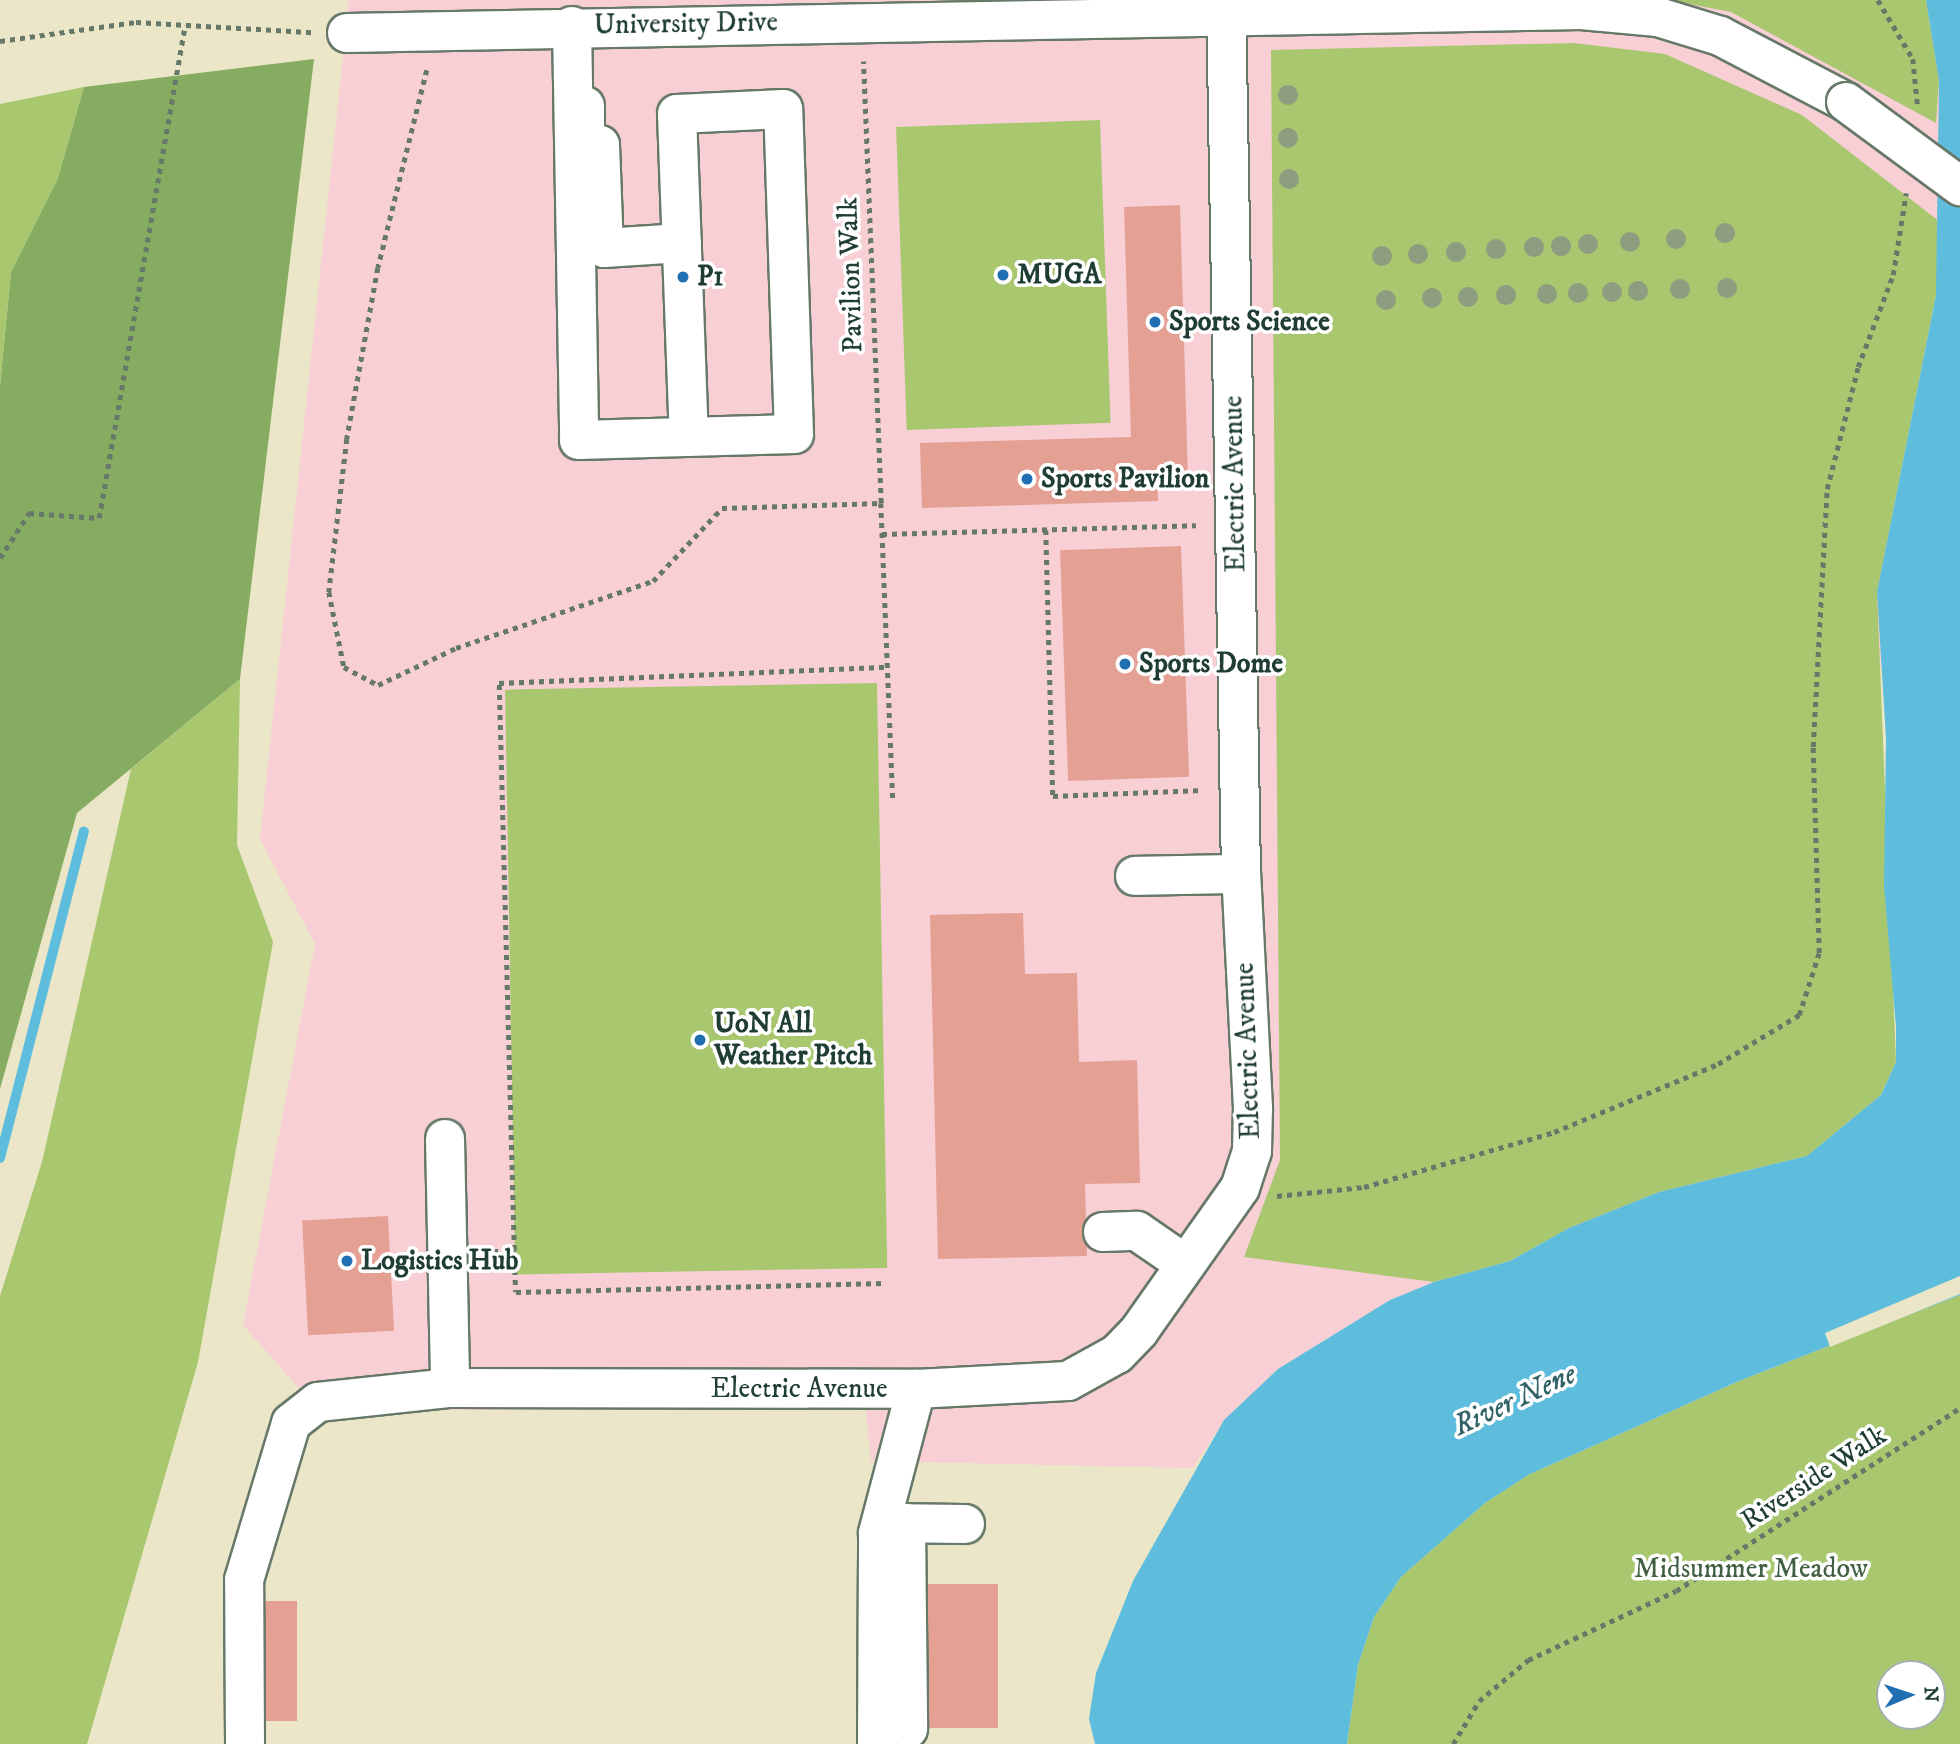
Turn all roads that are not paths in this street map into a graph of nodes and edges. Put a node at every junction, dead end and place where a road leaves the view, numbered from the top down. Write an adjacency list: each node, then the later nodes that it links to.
1 (1226, 8): 2 (lane, University Drive); 7 (lane, University Drive, bridge); 10 (lane, Electric Avenue)
2 (908, 11): 3 (lane, University Drive)
3 (666, 12): 4 (lane, University Drive)
4 (572, 26): 5 (lane, University Drive); 6 (lane)
5 (347, 33)
6 (576, 65): 8 (lane); 9 (lane)
7 (1960, 186)
8 (682, 243): 9 (lane); 9 (lane)
9 (689, 437)
10 (1241, 874): 11 (lane); 14 (lane, Electric Avenue)
11 (1135, 876)
12 (445, 1139): 15 (lane)
13 (1103, 1231): 14 (lane)
14 (1185, 1264): 16 (lane, Electric Avenue)
15 (450, 1388): 16 (lane, Electric Avenue); 20 (lane, Electric Avenue)
16 (916, 1390): 17 (lane)
17 (893, 1523): 18 (lane); 19 (lane)
18 (965, 1524)
19 (893, 1737)
20 (245, 1744)

